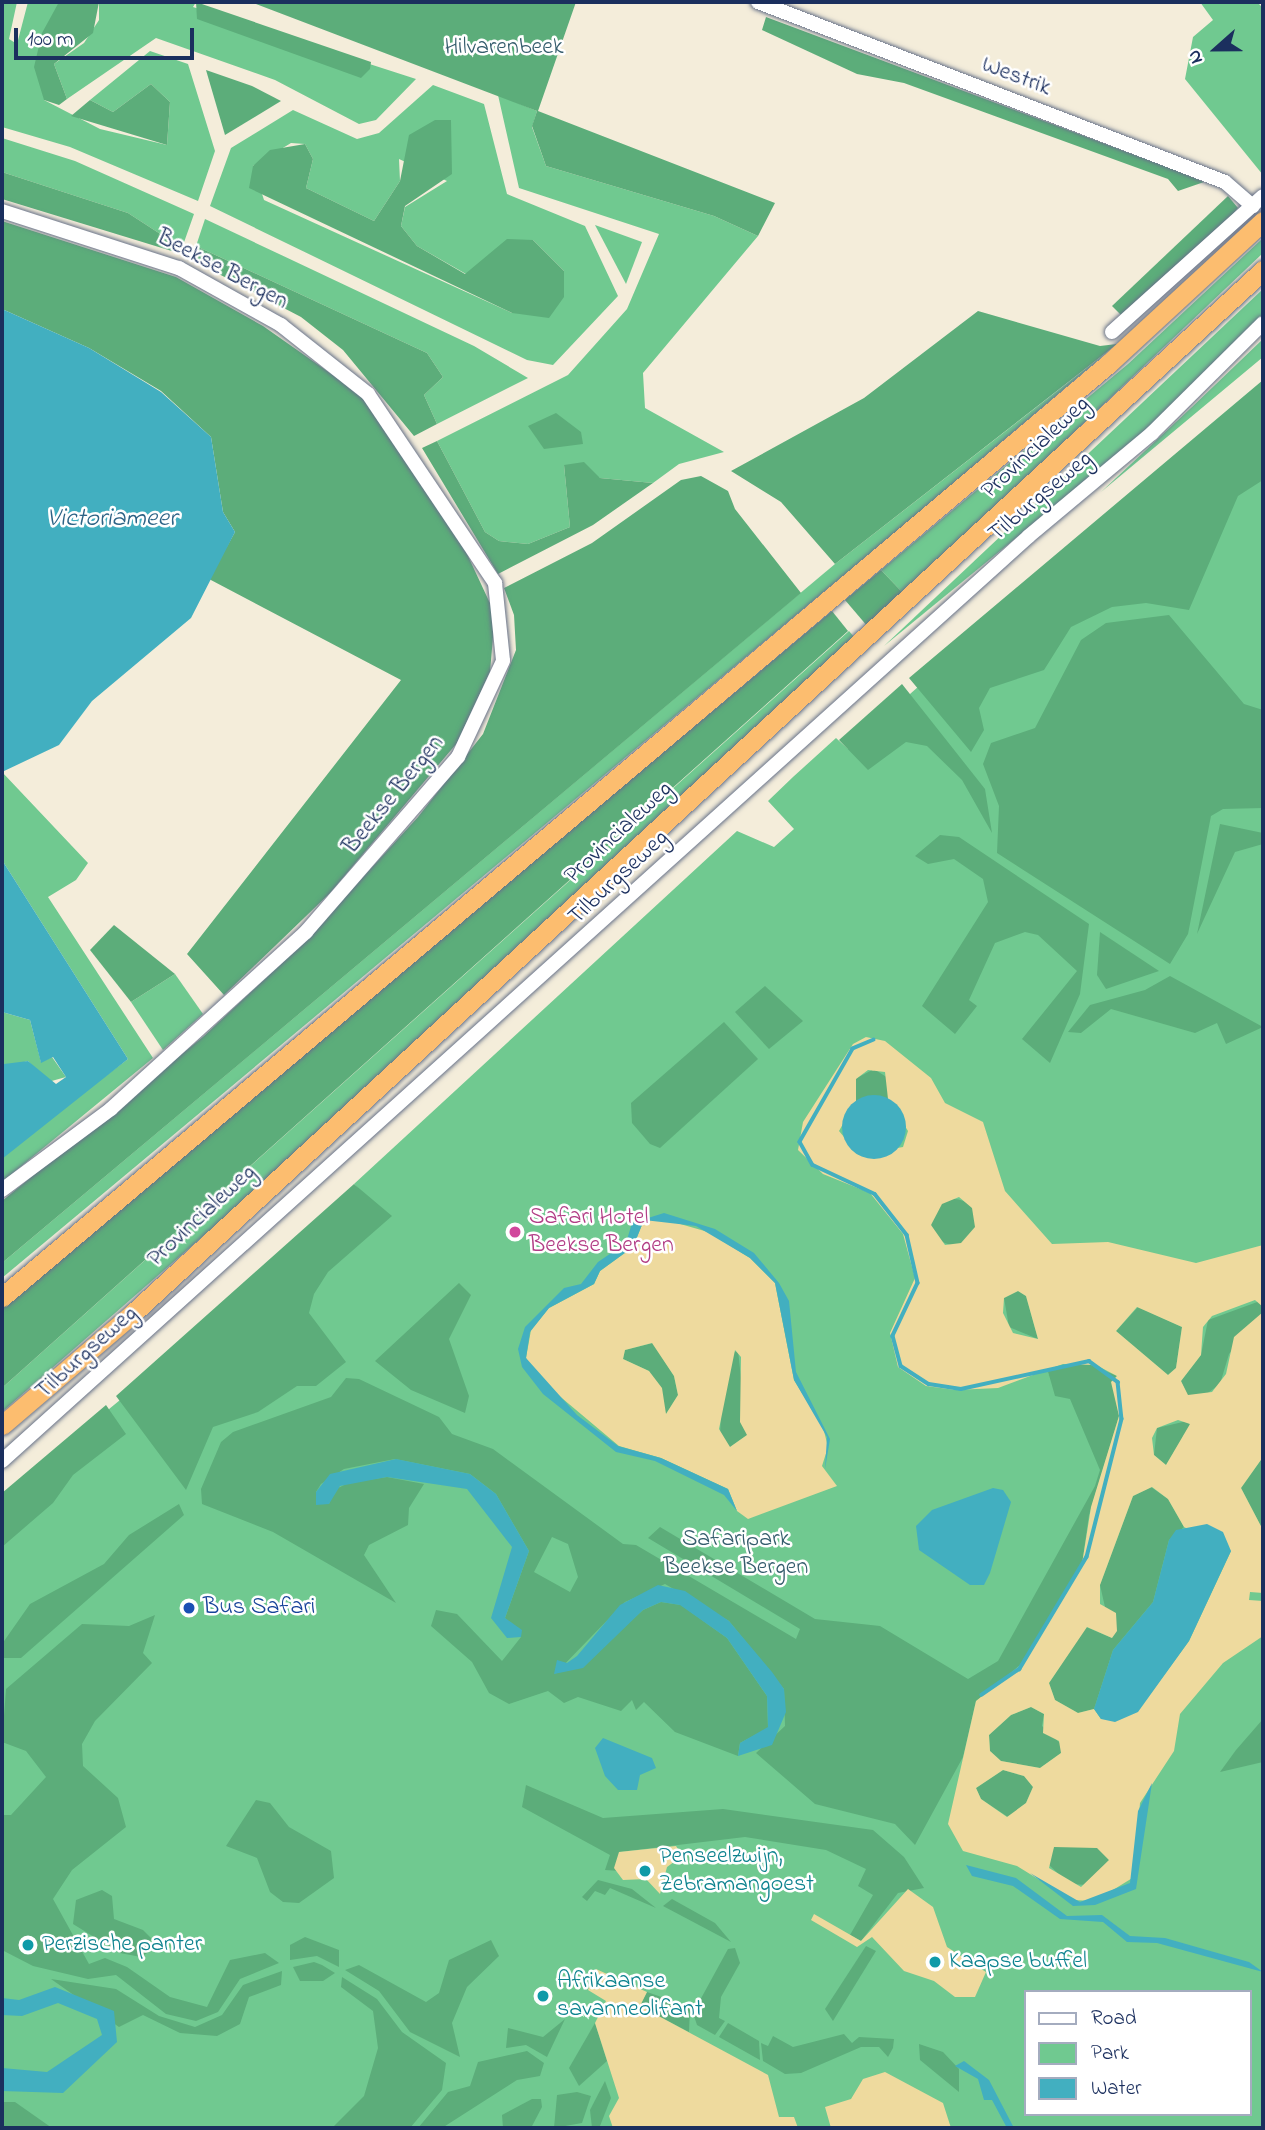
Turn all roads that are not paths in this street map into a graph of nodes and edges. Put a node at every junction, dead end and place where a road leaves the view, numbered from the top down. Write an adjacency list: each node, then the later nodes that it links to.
1 (758, 2): 2 (street, Westrik)
2 (1260, 208): 6 (street); 8 (highway, Provincialeweg)
3 (2, 211): 7 (street, Beekse Bergen)
4 (1263, 270): 9 (highway, Provincialeweg)
5 (1263, 323): 10 (street, Tilburgseweg)
6 (1112, 332)
7 (2, 1190)
8 (2, 1297)
9 (2, 1424)
10 (2, 1461)

